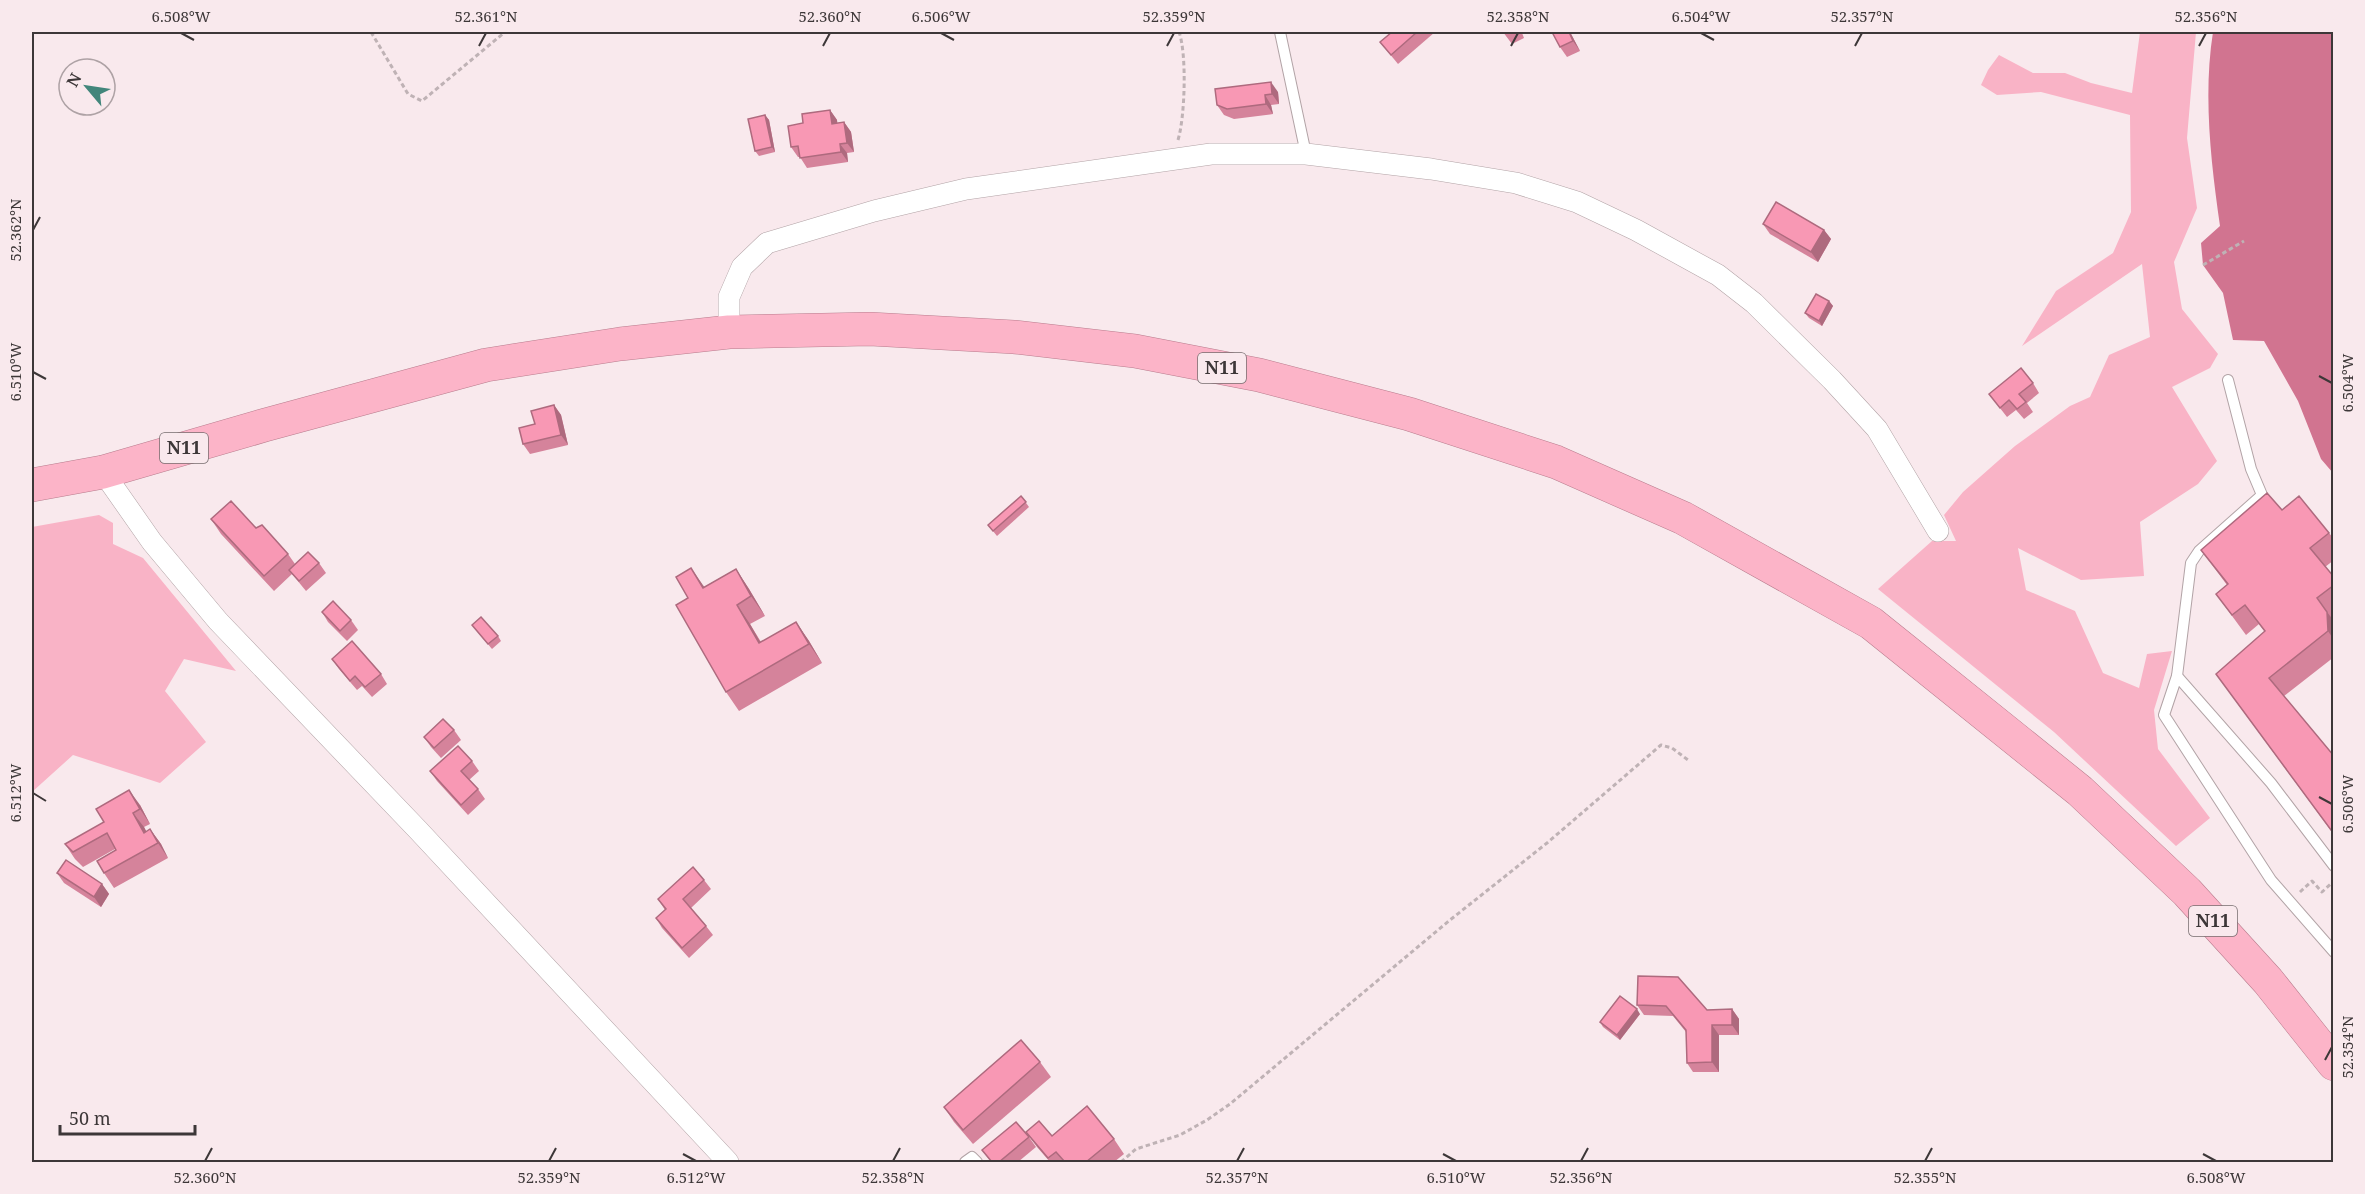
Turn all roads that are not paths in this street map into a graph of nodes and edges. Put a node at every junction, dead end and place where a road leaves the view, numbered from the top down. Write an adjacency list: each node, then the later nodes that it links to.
1 (1280, 32): 2 (lane)
2 (1306, 154): 3 (street); 7 (street)
3 (729, 332): 5 (highway, N11); 11 (highway, N11)
4 (2228, 380): 8 (lane)
5 (103, 472): 6 (highway, N11); 12 (street)
6 (32, 485)
7 (1938, 531)
8 (2177, 676): 9 (lane); 10 (lane)
9 (2334, 866)
10 (2334, 952)
11 (2334, 1064)
12 (728, 1162)
13 (965, 1162): 14 (lane)
14 (977, 1162)

